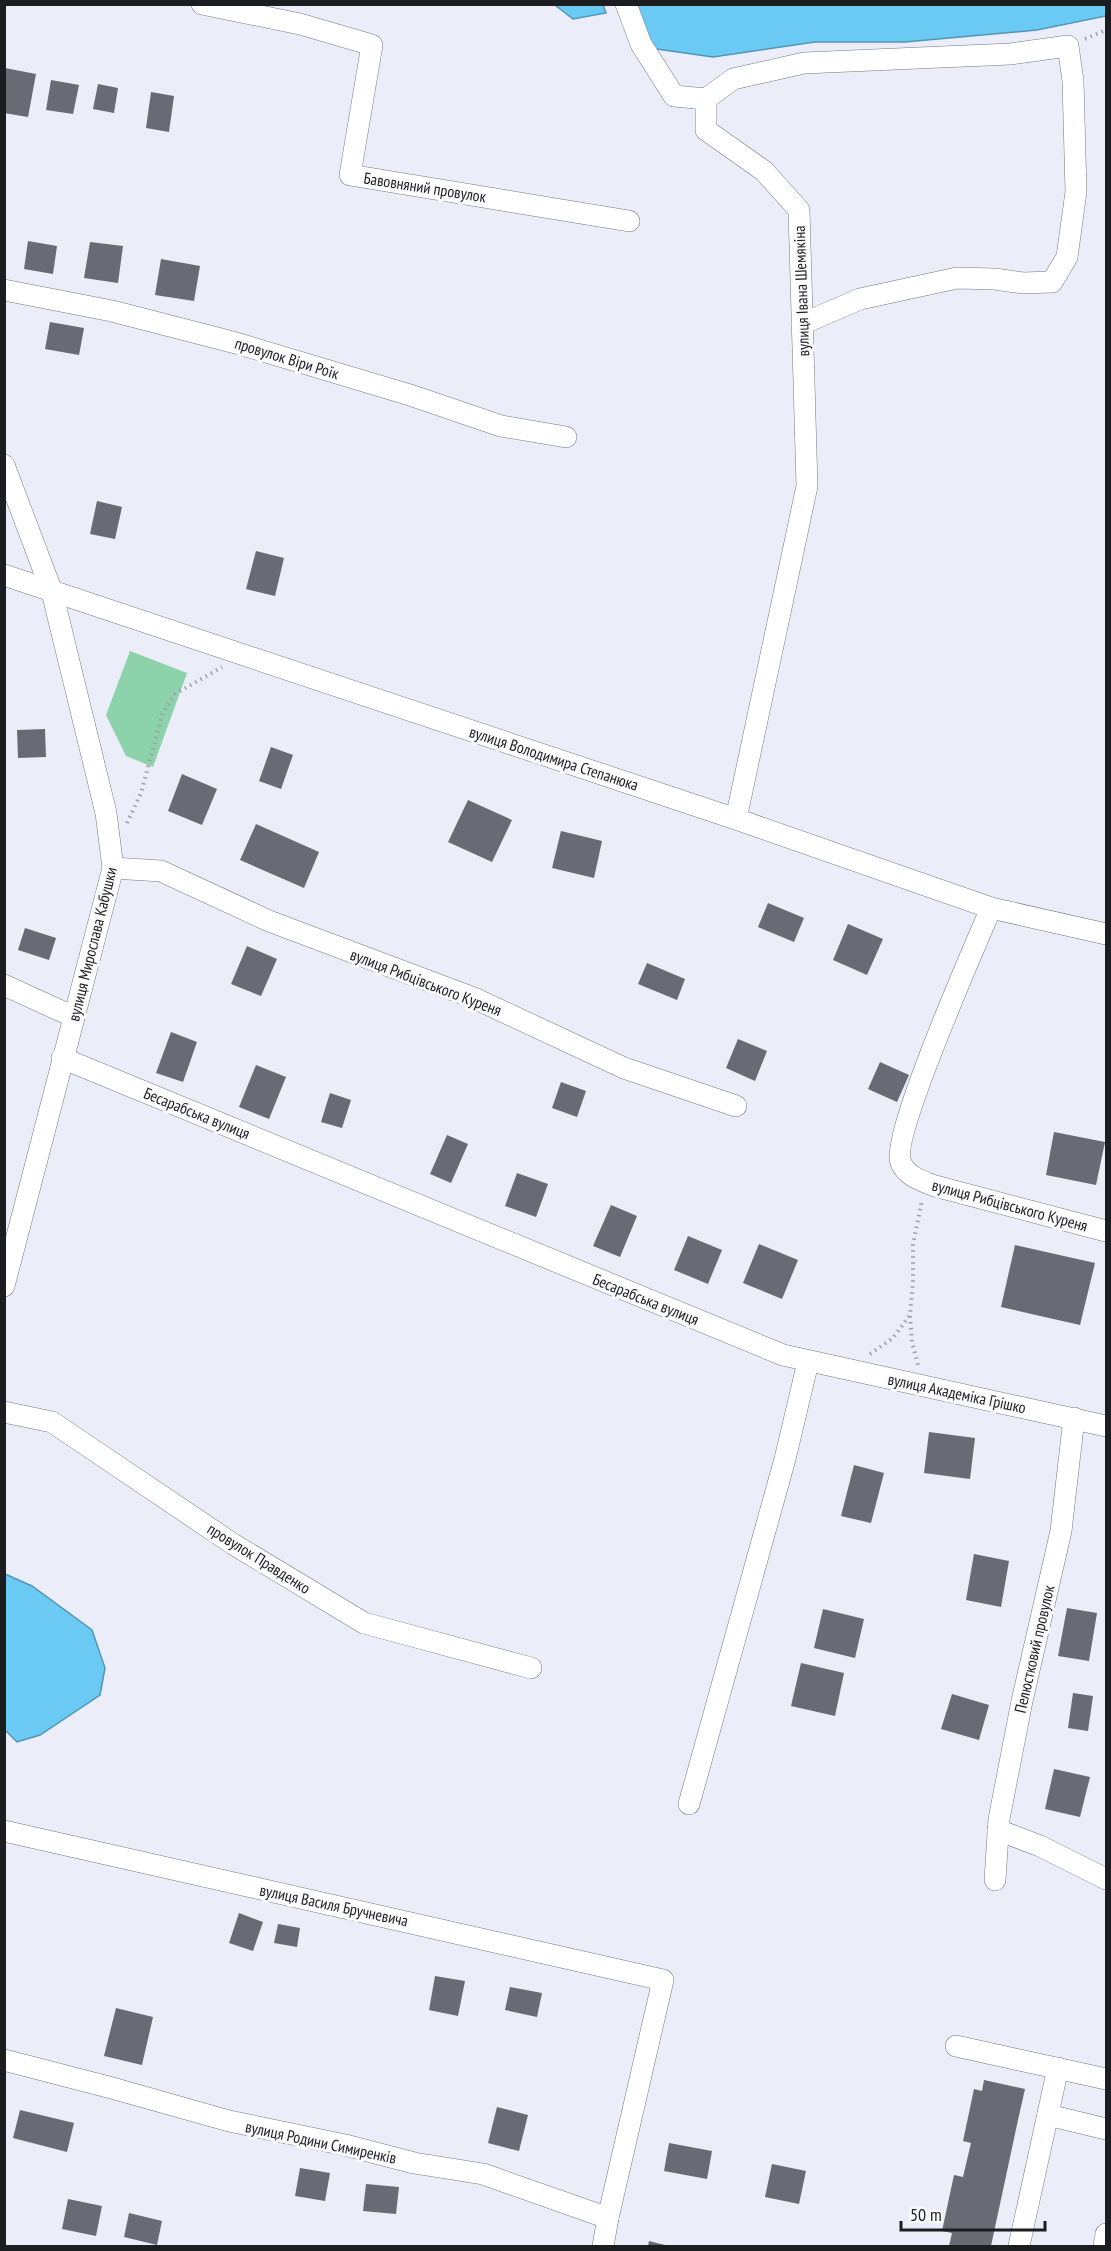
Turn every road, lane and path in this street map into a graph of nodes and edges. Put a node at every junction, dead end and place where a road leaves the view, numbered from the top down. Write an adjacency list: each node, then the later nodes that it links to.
1 (202, 4): 4 (street, Бавовняний провулок)
2 (626, 4): 3 (street)
3 (706, 99): 6 (street, вулиця Івана Шемякіна); 6 (street)
4 (629, 221)
5 (4, 290): 7 (street, провулок Віри Роїк)
6 (802, 324): 12 (street, вулиця Івана Шемякіна)
7 (566, 437)
8 (4, 465): 10 (street, вулиця Мирослава Кабушки)
9 (4, 575): 10 (street, вулиця Володимира Степанюка)
10 (52, 592): 11 (street, вулиця Володимира Степанюка); 13 (street, вулиця Мирослава Кабушки)
11 (244, 655): 12 (street, вулиця Володимира Степанюка); 13 (path)
12 (736, 819): 14 (street, вулиця Володимира Степанюка)
13 (113, 861): 17 (street, вулиця Мирослава Кабушки); 19 (street, вулиця Рибцівського Куреня)
14 (991, 908): 15 (street, вулиця Володимира Степанюка); 20 (street, вулиця Рибцівського Куреня)
15 (1107, 934)
16 (4, 985): 17 (street)
17 (74, 1017): 18 (street, вулиця Мирослава Кабушки)
18 (62, 1058): 22 (street, вулиця Мирослава Кабушки); 25 (street, Бесарабська вулиця)
19 (736, 1106)
20 (926, 1182): 21 (street, вулиця Рибцівського Куреня); 24 (path)
21 (1107, 1231)
22 (10, 1238): 23 (street, вулиця Мирослава Кабушки)
23 (4, 1286)
24 (910, 1315): 26 (path); 27 (path)
25 (808, 1362): 26 (street, вулиця Академіка Грішко); 32 (street)
26 (847, 1370): 27 (street, вулиця Академіка Грішко)
27 (936, 1389): 29 (street, вулиця Академіка Грішко)
28 (4, 1412): 31 (street, провулок Правденко)
29 (1074, 1418): 30 (street, вулиця Академіка Грішко); 33 (street, Пелюстковий провулок)
30 (1107, 1426)
31 (531, 1668)
32 (689, 1804)
33 (998, 1830): 35 (street); 36 (street, Пелюстковий провулок)
34 (4, 1831): 43 (street, вулиця Василя Бручневича)
35 (1107, 1879)
36 (995, 1880)
37 (957, 2046): 39 (street)
38 (4, 2060): 43 (street, вулиця Родини Симиренків)
39 (1058, 2068): 40 (street); 41 (street)
40 (1107, 2079)
41 (1048, 2115): 42 (street); 46 (street)
42 (1107, 2129)
43 (608, 2218): 45 (street)
44 (1107, 2234): 47 (street)
45 (603, 2247)
46 (1019, 2247)
47 (1104, 2247)

